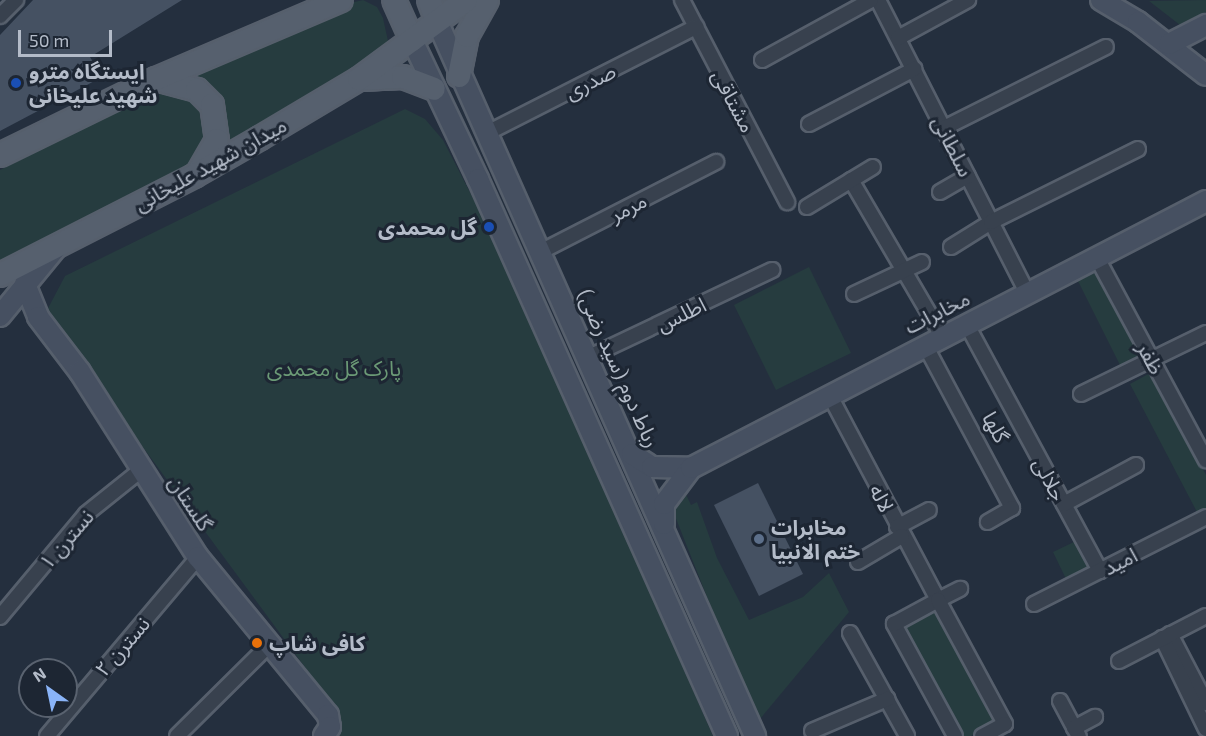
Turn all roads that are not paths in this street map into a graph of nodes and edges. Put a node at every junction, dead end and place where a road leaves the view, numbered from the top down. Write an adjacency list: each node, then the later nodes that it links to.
1 (15, 0): 12 (street)
2 (394, 0): 17 (main road)
3 (429, 0): 13 (main road)
4 (466, 0): 13 (main road, میدان شهید علیخانی)
5 (487, 0): 23 (main road)
6 (682, 0): 15 (street, مشتاقی)
7 (871, 0): 20 (street)
8 (878, 0): 16 (street, سلطانی)
9 (968, 0): 16 (street)
10 (338, 1): 24 (main road)
11 (1117, 3): 18 (main road)
12 (0, 16)
13 (437, 21): 17 (main road, میدان شهید علیخانی); 23 (main road, رباط دوم (سید رضی))
14 (1206, 25): 18 (main road)
15 (696, 27): 29 (street, صدری); 41 (street, مشتاقی)
16 (898, 38): 21 (street, سلطانی)
17 (412, 40): 25 (main road, میدان شهید علیخانی); 26 (main road)
18 (1169, 44): 22 (main road)
19 (1106, 47): 28 (street)
20 (762, 60)
21 (914, 69): 27 (street); 28 (street, سلطانی)
22 (1206, 75)
23 (459, 76): 29 (main road, رباط دوم (سید رضی))
24 (156, 79): 31 (main road); 36 (main road)
25 (359, 79): 26 (main road); 36 (main road, میدان شهید علیخانی)
26 (434, 88): 37 (main road)
27 (809, 124)
28 (944, 128): 35 (street, سلطانی)
29 (485, 134): 33 (main road, رباط دوم (سید رضی))
30 (1138, 149): 43 (street)
31 (0, 156)
32 (716, 162): 46 (street, مرمر)
33 (500, 167): 37 (main road); 46 (main road, رباط دوم (سید رضی))
34 (873, 167): 38 (street)
35 (968, 176): 39 (street); 43 (street, سلطانی)
36 (194, 177): 44 (main road, میدان شهید علیخانی)
37 (478, 179): 97 (main road)
38 (851, 180): 42 (street); 50 (street)
39 (940, 192)
40 (1206, 201): 47 (main road, مخابرات)
41 (787, 202)
42 (807, 207)
43 (991, 222): 45 (street); 53 (street, سلطانی)
44 (58, 245): 51 (main road, میدان شهید علیخانی); 52 (main road)
45 (951, 247)
46 (540, 252): 60 (main road, رباط دوم (سید رضی))
47 (1096, 256): 53 (main road, مخابرات); 61 (street, ظفر)
48 (922, 262): 50 (street)
49 (772, 270): 60 (street, اطلس)
50 (903, 270): 54 (street); 59 (street)
51 (0, 275)
52 (25, 284): 55 (main road); 56 (main road, گلستان)
53 (1027, 292): 57 (main road, مخابرات)
54 (854, 294)
55 (1, 315): 56 (main road)
56 (38, 317): 68 (main road, گلستان)
57 (966, 323): 59 (main road, مخابرات); 69 (street, جلالی)
58 (1206, 333): 61 (street)
59 (933, 340): 62 (main road, مخابرات); 72 (street, گلها)
60 (589, 357): 65 (main road, رباط دوم (سید رضی))
61 (1151, 358): 63 (street); 64 (street, ظفر)
62 (829, 394): 67 (main road, مخابرات); 74 (street, لاله)
63 (1081, 394)
64 (1204, 452)
65 (631, 453): 67 (main road); 73 (main road, رباط دوم (سید رضی))
66 (1136, 465): 69 (street)
67 (691, 468): 73 (main road)
68 (141, 470): 75 (main road, گلستان); 82 (street, نسترن ۱)
69 (1064, 504): 77 (street, جلالی)
70 (929, 510): 74 (street)
71 (1206, 517): 77 (street, امید)
72 (988, 522)
73 (664, 528): 98 (main road, رباط دوم (سید رضی))
74 (900, 532): 76 (street); 79 (street, لاله)
75 (198, 557): 85 (main road, گلستان); 94 (street, نسترن ۲)
76 (858, 561)
77 (1100, 571): 80 (street, امید)
78 (960, 589): 79 (street)
79 (938, 600): 100 (street); 101 (street, لاله)
80 (1034, 604)
81 (1206, 616): 84 (street)
82 (0, 617)
83 (850, 633): 87 (street)
84 (1166, 636): 86 (street); 89 (street); 92 (street)
85 (269, 645): 95 (street); 96 (main road, گلستان)
86 (1119, 661)
87 (887, 699): 91 (street); 99 (street)
88 (1060, 701): 93 (street)
89 (1206, 703)
90 (1095, 717): 93 (street)
91 (812, 730)
92 (1206, 730): 102 (street)
93 (1076, 732)
94 (47, 736)
95 (177, 736)
96 (324, 736)
97 (727, 736)
98 (755, 736)
99 (907, 736)
100 (955, 736)
101 (982, 736)
102 (1193, 736)

